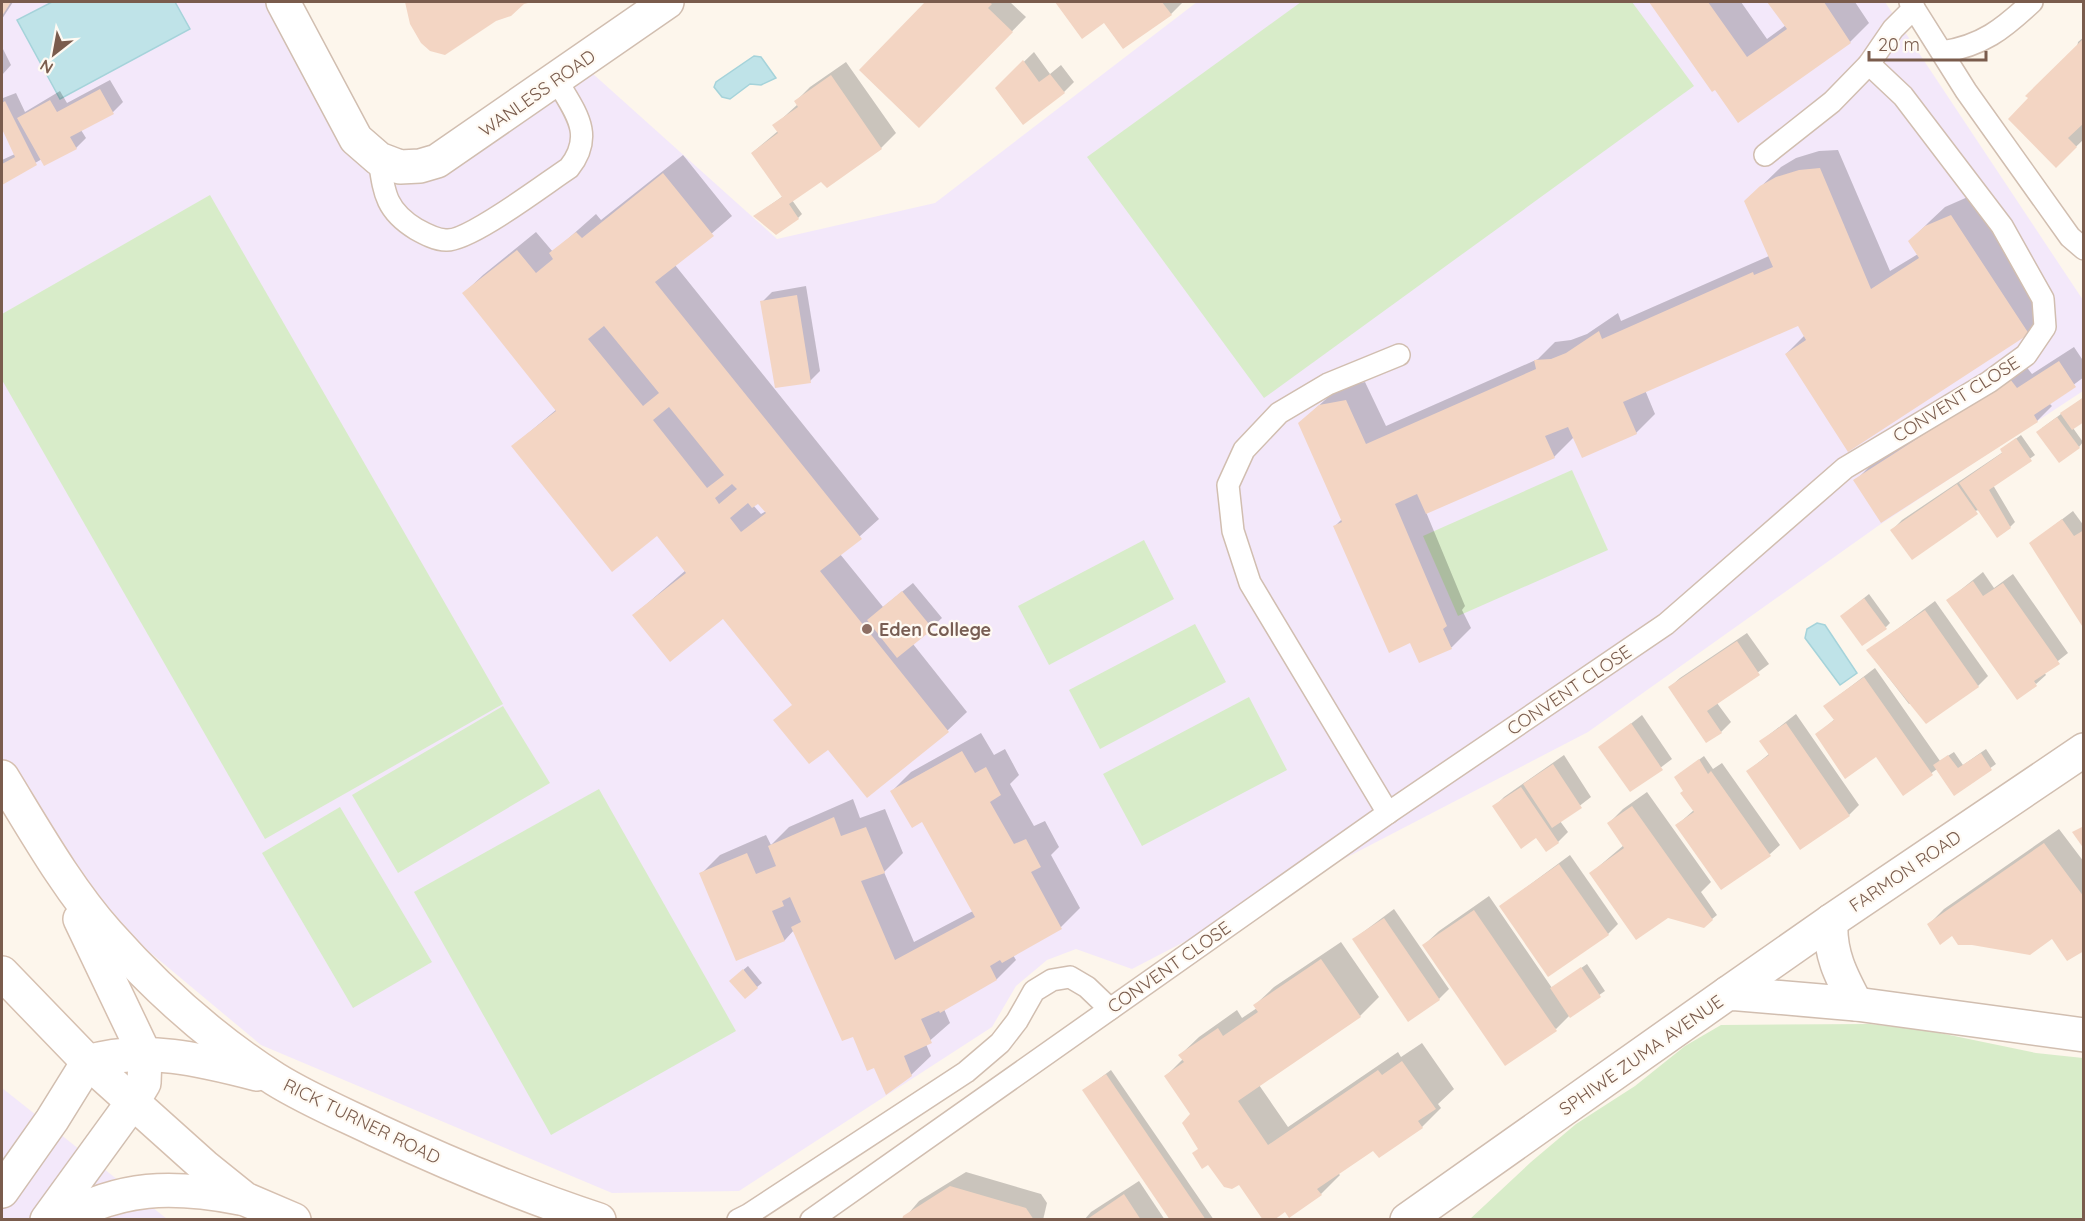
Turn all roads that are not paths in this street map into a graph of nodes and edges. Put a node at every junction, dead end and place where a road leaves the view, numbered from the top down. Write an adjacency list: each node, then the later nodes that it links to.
1 (283, 2): 9 (street)
2 (667, 2): 7 (street, WANLESS ROAD)
3 (2032, 2): 5 (lane)
4 (1912, 5): 5 (lane); 6 (lane)
5 (1942, 52): 10 (lane)
6 (1869, 64): 8 (lane); 14 (lane, CONVENT CLOSE)
7 (556, 79): 9 (street, WANLESS ROAD); 9 (lane)
8 (1765, 155)
9 (389, 163)
10 (2084, 249)
11 (1399, 355): 14 (lane)
12 (2084, 750): 16 (street, FARMON ROAD)
13 (2, 777): 15 (street, RICK TURNER ROAD)
14 (1388, 813): 20 (lane, CONVENT CLOSE)
15 (47, 850): 22 (street); 24 (street, RICK TURNER ROAD)
16 (1831, 921): 18 (street, FARMON ROAD); 19 (street)
17 (2, 973): 23 (street)
18 (1728, 993): 19 (street, SPHIWE ZUMA AVENUE); 34 (street, SPHIWE ZUMA AVENUE)
19 (1856, 1004): 21 (street, SPHIWE ZUMA AVENUE)
20 (1110, 1009): 32 (lane); 33 (lane, CONVENT CLOSE)
21 (2084, 1035)
22 (145, 1055): 23 (street); 24 (street); 25 (street)
23 (88, 1062): 25 (street); 26 (street)
24 (276, 1079): 31 (street, RICK TURNER ROAD)
25 (132, 1103): 27 (street); 28 (street)
26 (2, 1191)
27 (244, 1199): 29 (street); 30 (street)
28 (48, 1220)
29 (60, 1220)
30 (294, 1220)
31 (599, 1220)
32 (738, 1220)
33 (811, 1220)
34 (1407, 1220)

